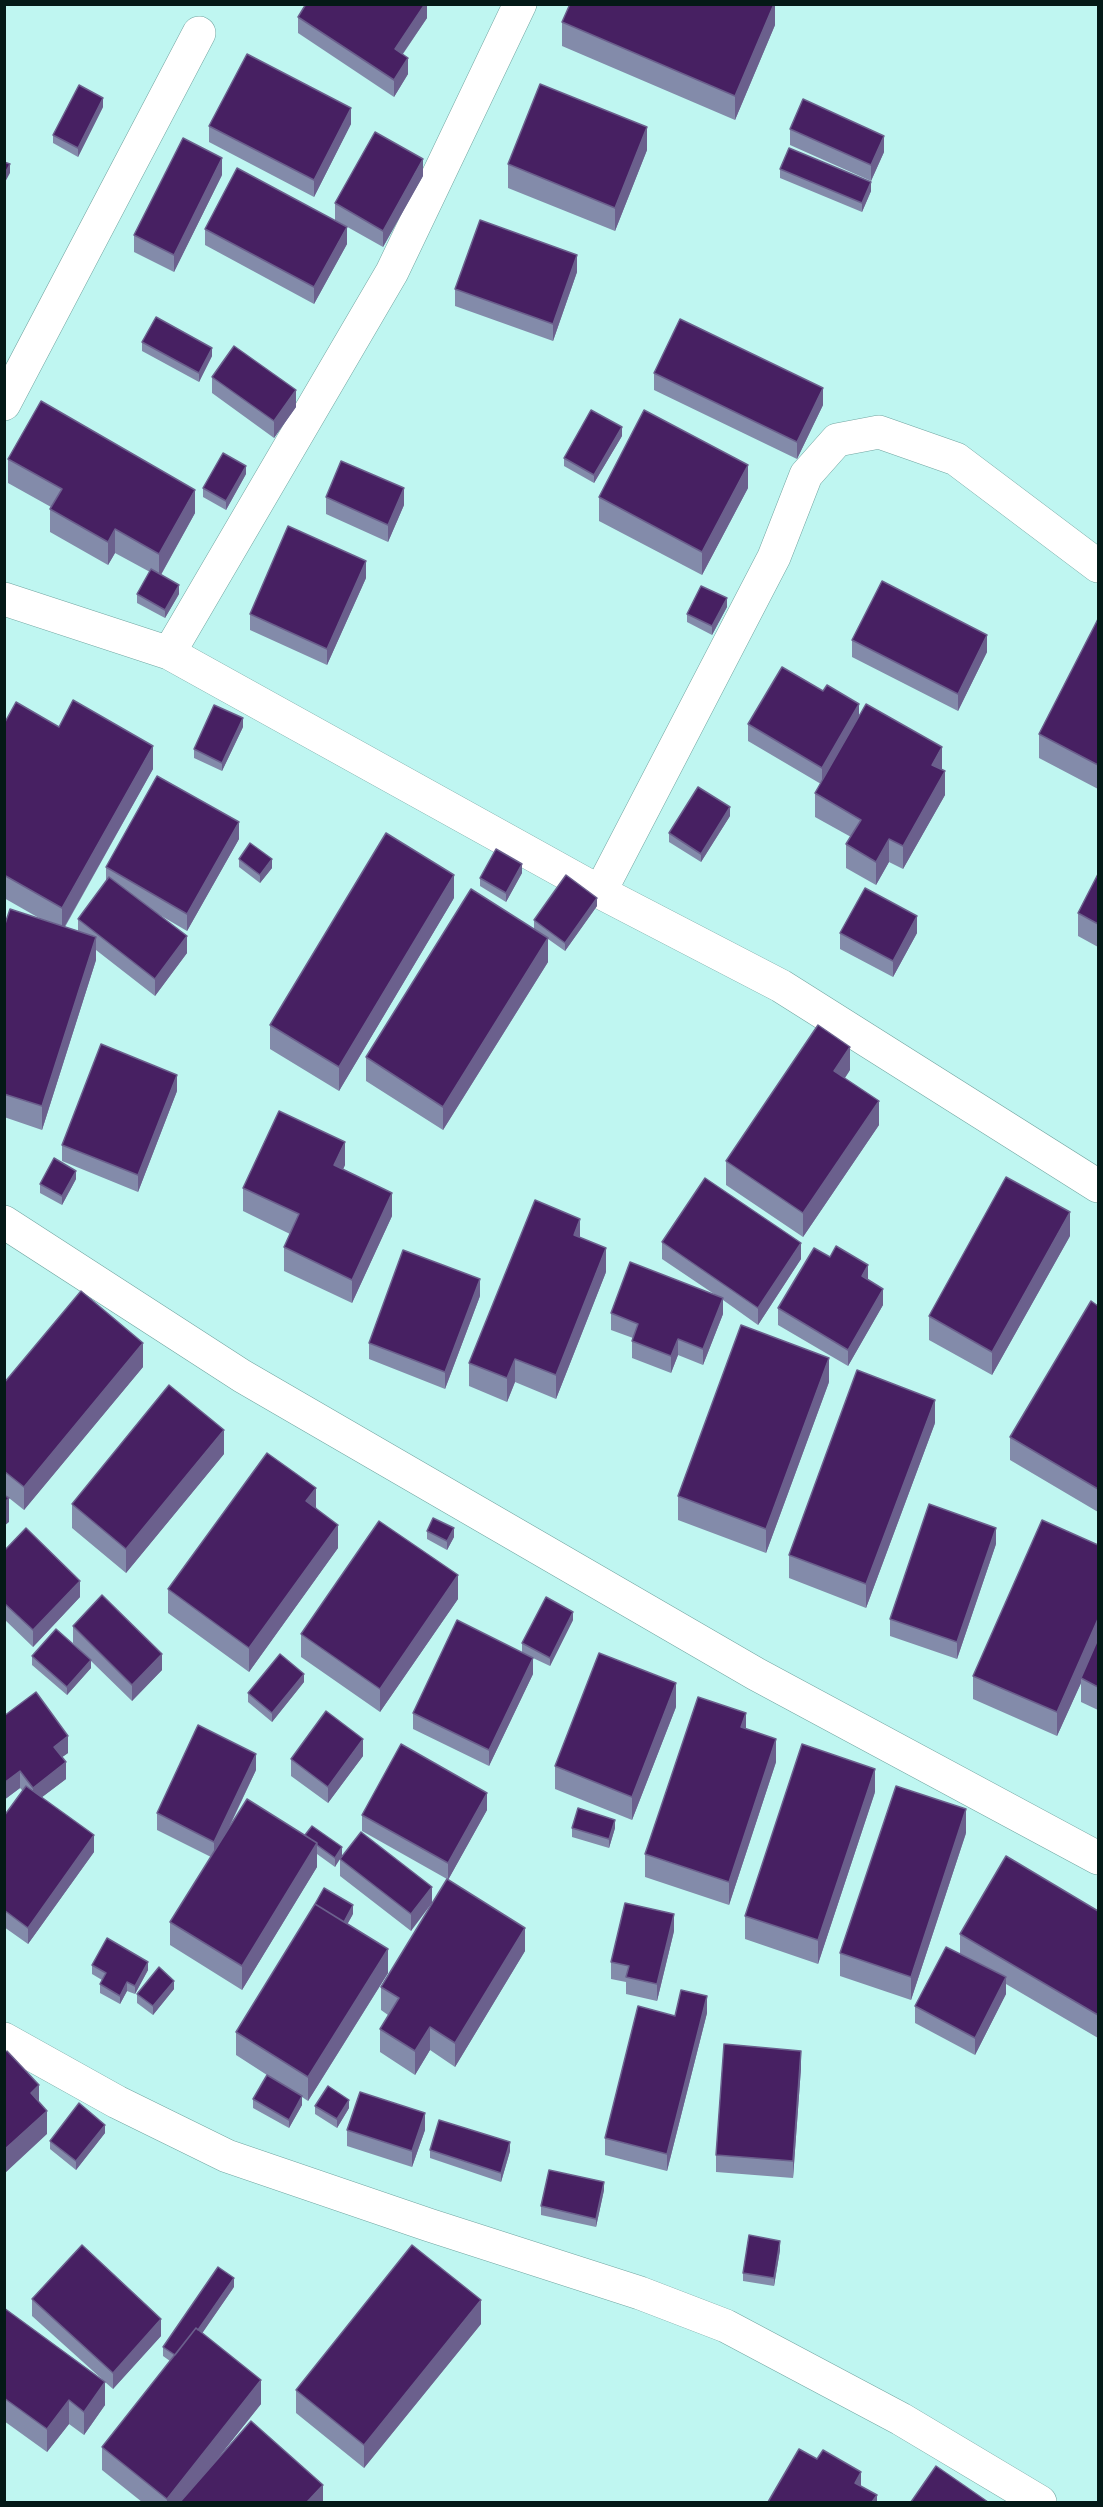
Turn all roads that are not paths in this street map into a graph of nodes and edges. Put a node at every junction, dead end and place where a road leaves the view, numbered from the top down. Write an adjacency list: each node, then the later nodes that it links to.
1 (520, 4): 6 (street)
2 (199, 33): 3 (street)
3 (4, 404)
4 (1098, 566): 7 (street)
5 (4, 599): 6 (street)
6 (169, 653): 7 (street)
7 (600, 892): 8 (street)
8 (1098, 1186)
9 (4, 1222): 10 (street)
10 (1098, 1858)
11 (4, 2039): 12 (street)
12 (1040, 2502)

